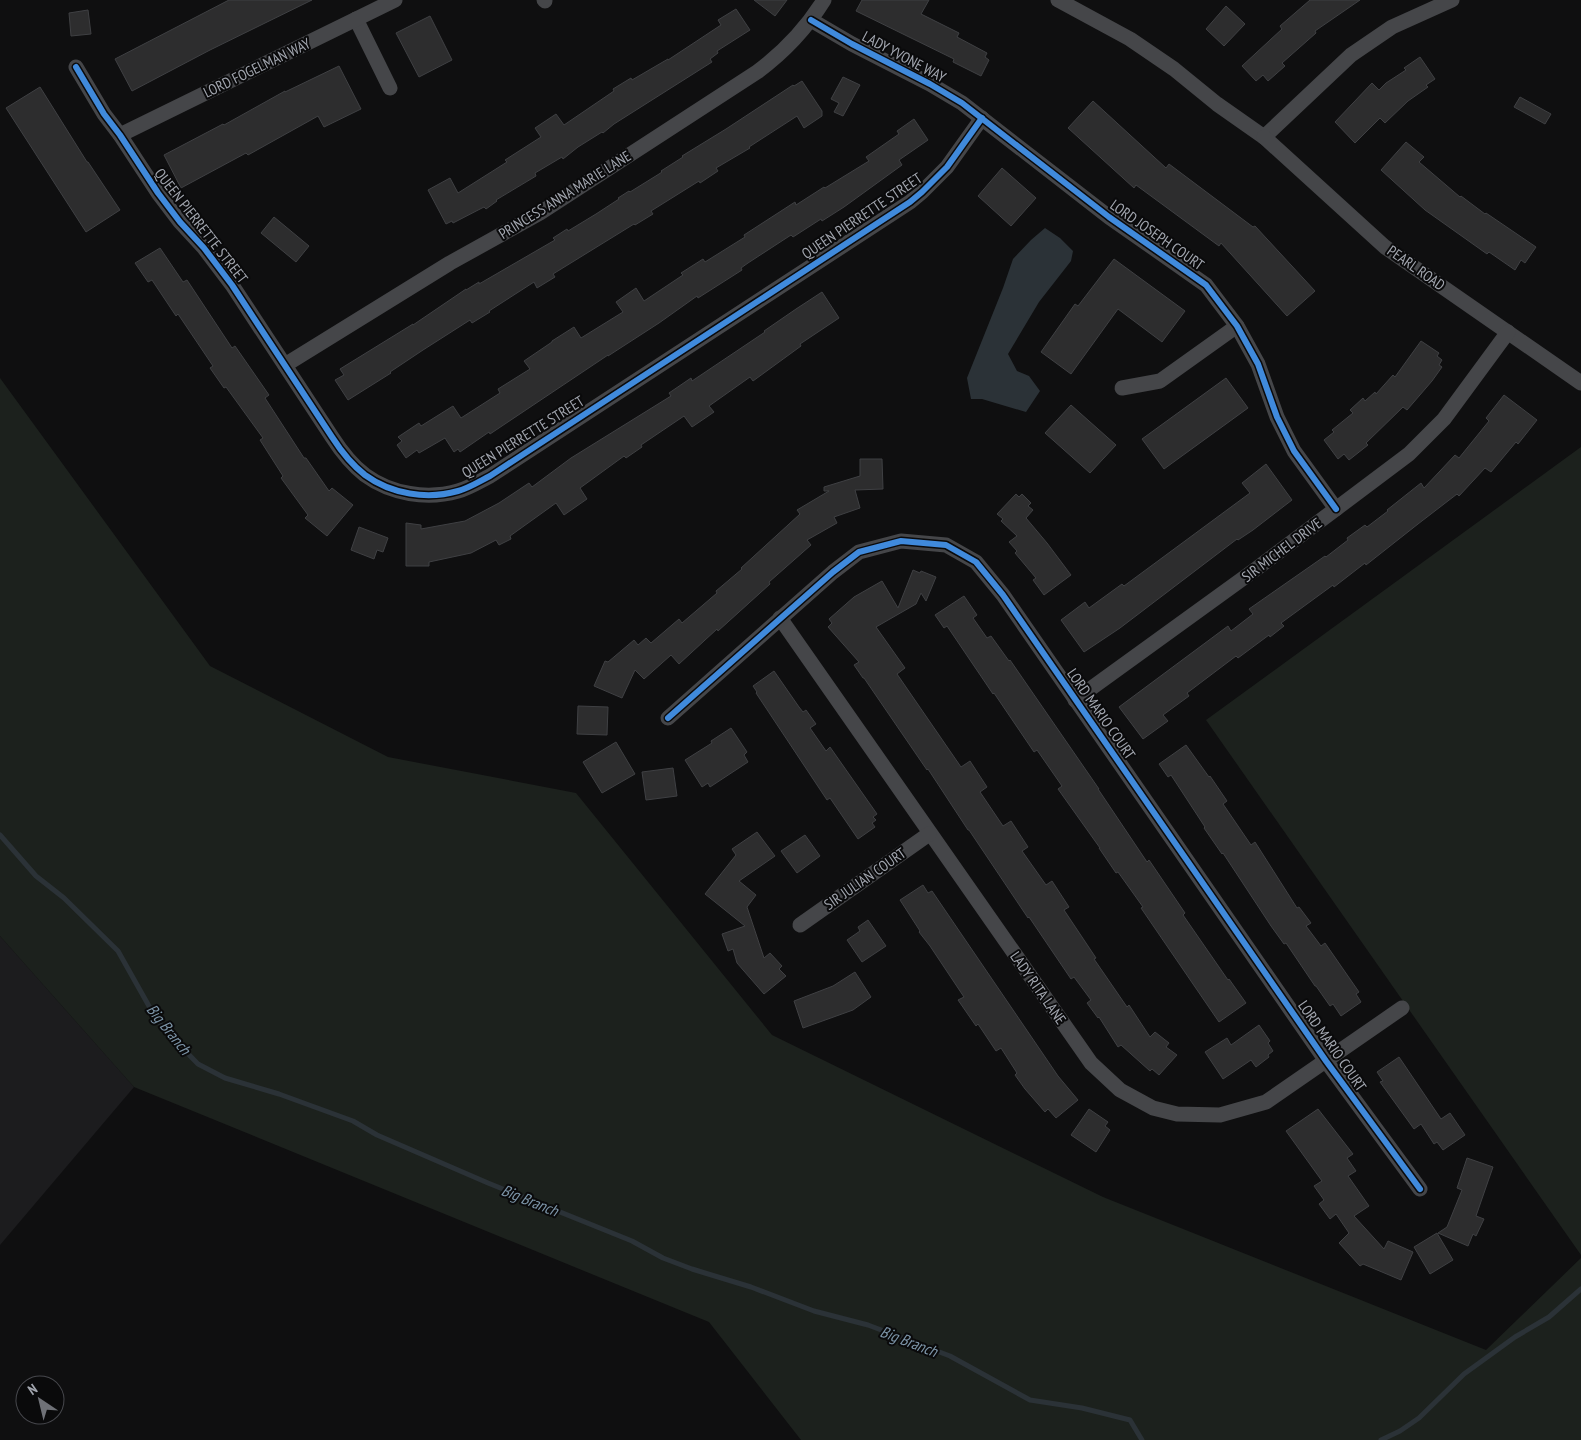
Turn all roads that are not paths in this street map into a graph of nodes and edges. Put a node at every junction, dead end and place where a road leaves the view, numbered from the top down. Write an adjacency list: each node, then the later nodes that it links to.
1 (395, 0): 6 (street, LORD FOGELMAN WAY)
2 (824, 0): 7 (street, PRINCESS ANNA MARIE LANE)
3 (1058, 0): 5 (street, PEARL ROAD)
4 (1452, 0): 12 (street)
5 (1077, 4): 12 (street, PEARL ROAD)
6 (356, 19): 9 (street); 11 (street, LORD FOGELMAN WAY)
7 (811, 20): 10 (street, LADY YVONE WAY); 15 (street, PRINCESS ANNA MARIE LANE)
8 (76, 67): 11 (street, QUEEN PIERRETTE STREET)
9 (390, 88)
10 (982, 118): 13 (street, LORD JOSEPH COURT); 15 (street, QUEEN PIERRETTE STREET)
11 (120, 135): 15 (street, QUEEN PIERRETTE STREET)
12 (1264, 137): 14 (street, PEARL ROAD)
13 (1237, 326): 17 (street); 18 (street, LORD JOSEPH COURT)
14 (1508, 332): 16 (street, PEARL ROAD); 18 (street, SIR MICHEL DRIVE)
15 (285, 365)
16 (1581, 383)
17 (1122, 388)
18 (1336, 509): 20 (street, SIR MICHEL DRIVE)
19 (780, 618): 20 (street, LORD MARIO COURT); 21 (street, LORD MARIO COURT); 22 (street, LADY RITA LANE)
20 (1075, 700): 25 (street, LORD MARIO COURT)
21 (668, 718)
22 (930, 834): 23 (street, SIR JULIAN COURT); 25 (street, LADY RITA LANE)
23 (800, 925)
24 (1402, 1008): 25 (street, LADY RITA LANE)
25 (1326, 1060): 26 (street, LORD MARIO COURT)
26 (1420, 1190)

